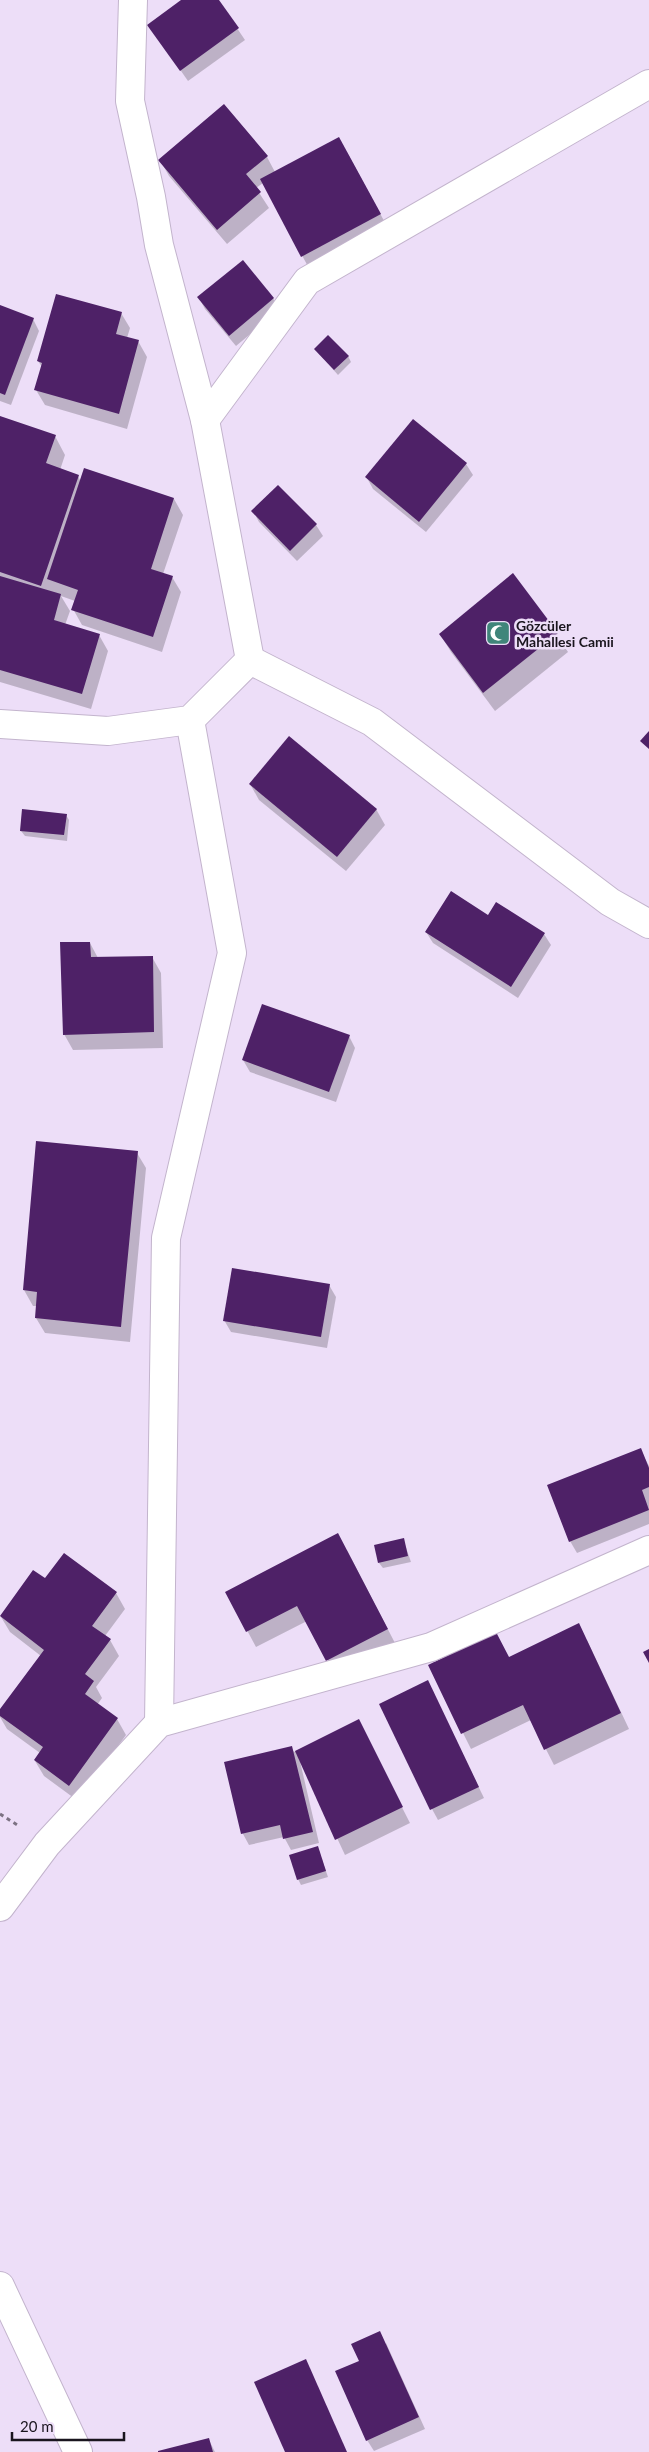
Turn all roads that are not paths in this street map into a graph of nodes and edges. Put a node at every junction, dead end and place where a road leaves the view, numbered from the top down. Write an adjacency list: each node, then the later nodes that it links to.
1 (133, 0): 3 (street)
2 (649, 84): 3 (street)
3 (205, 420): 4 (street)
4 (250, 660): 5 (street); 7 (street)
5 (190, 720): 6 (street); 9 (street)
6 (0, 724)
7 (649, 924)
8 (649, 1550): 9 (street)
9 (159, 1724): 10 (street)
10 (0, 1907)
11 (0, 2286): 12 (street)
12 (78, 2452)

